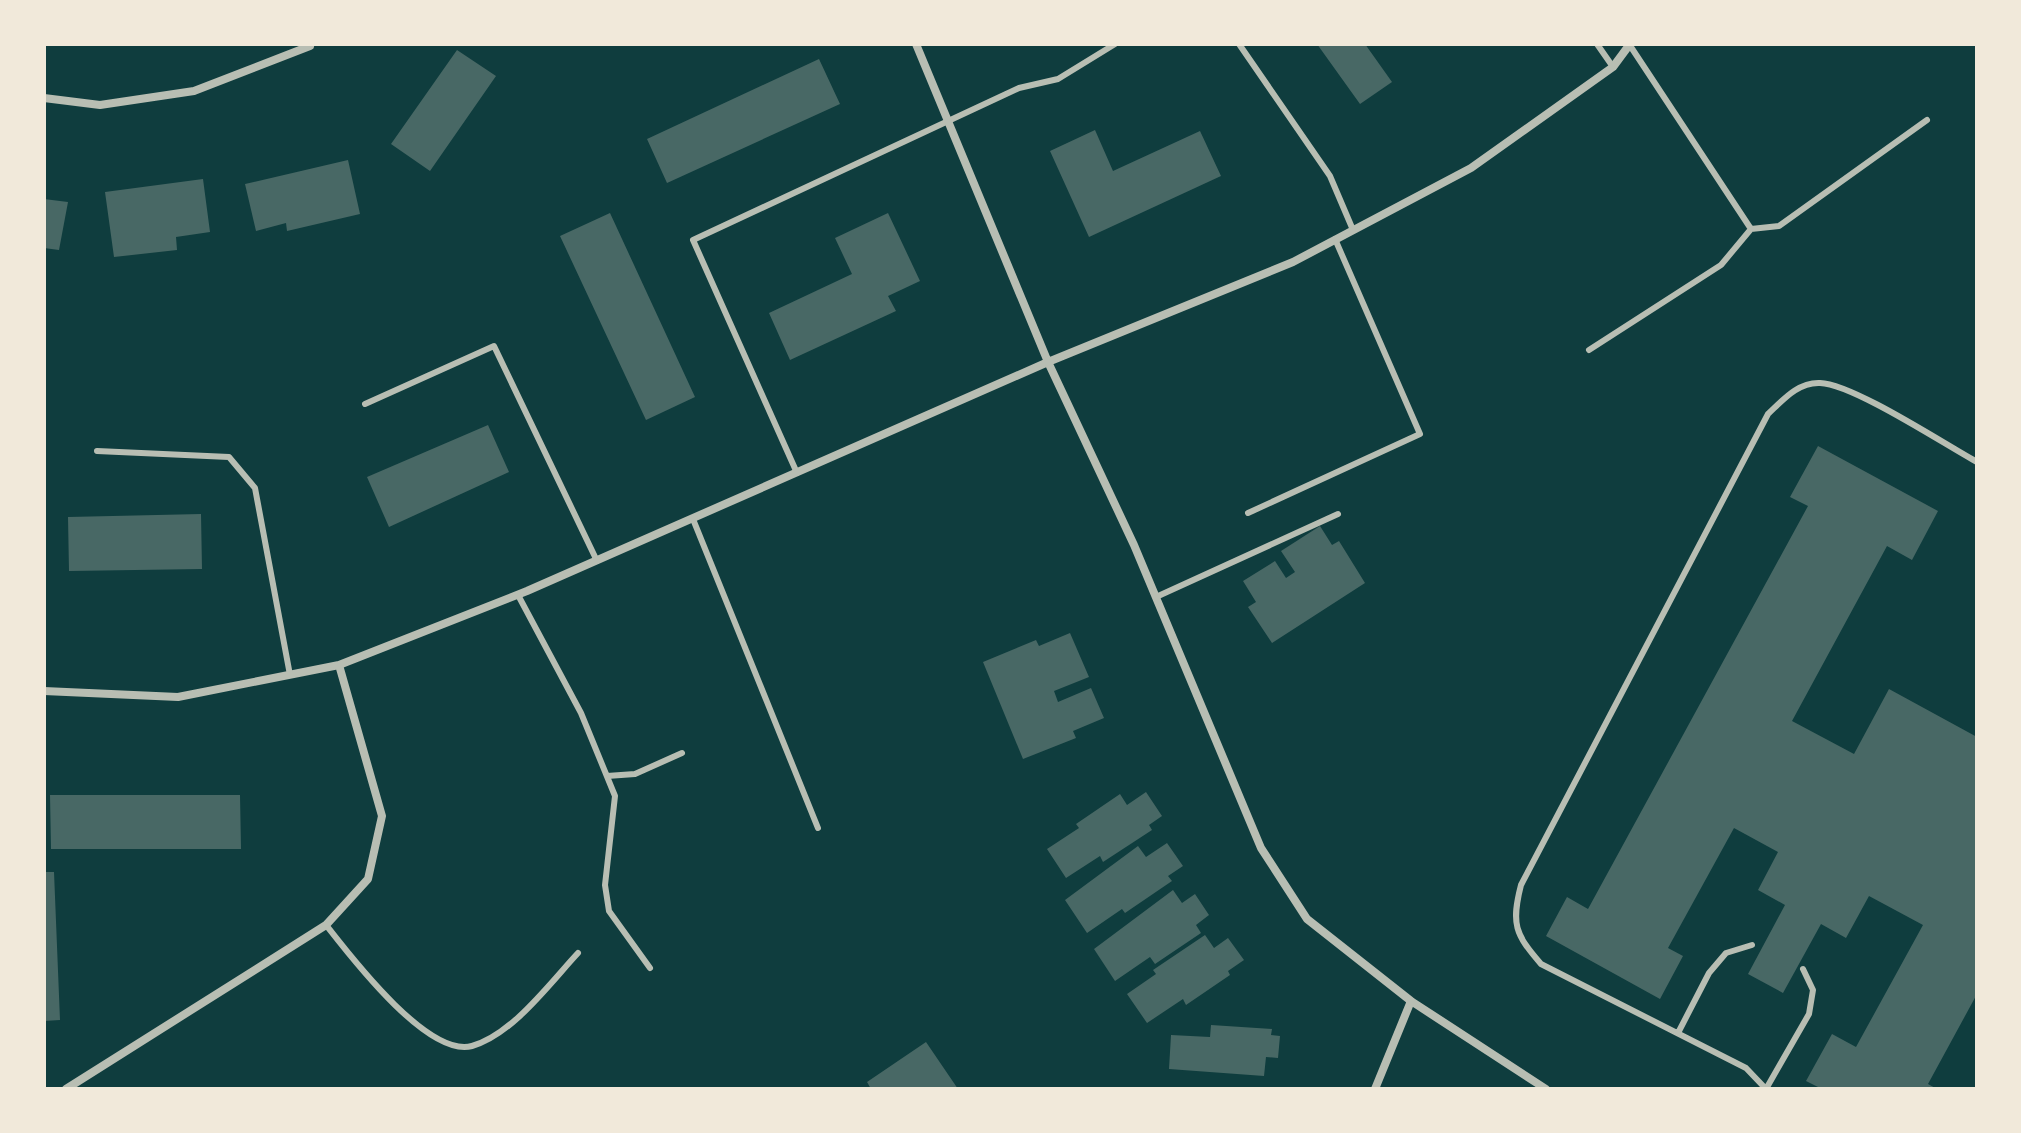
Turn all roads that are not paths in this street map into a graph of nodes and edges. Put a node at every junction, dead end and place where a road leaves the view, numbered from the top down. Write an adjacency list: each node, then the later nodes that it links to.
1 (916, 44): 10 (street)
2 (1115, 44): 10 (lane)
3 (1239, 44): 12 (lane)
4 (1597, 44): 7 (lane)
5 (1630, 44): 7 (street); 11 (lane)
6 (310, 46): 8 (street)
7 (1613, 67): 12 (street)
8 (44, 98)
9 (1927, 120): 11 (lane)
10 (949, 123): 15 (street); 19 (lane)
11 (1751, 229): 14 (lane)
12 (1353, 230): 13 (street)
13 (1335, 239): 15 (street); 20 (lane)
14 (1589, 350)
15 (1048, 362): 19 (street); 25 (street)
16 (365, 404): 23 (lane)
17 (97, 451): 27 (lane)
18 (1977, 462): 38 (lane)
19 (797, 473): 22 (street)
20 (1248, 513)
21 (1338, 514): 25 (lane)
22 (693, 519): 23 (street); 31 (lane)
23 (597, 561): 24 (street)
24 (518, 595): 26 (street); 30 (lane)
25 (1156, 597): 37 (street)
26 (339, 665): 27 (street); 32 (street)
27 (290, 675): 28 (street)
28 (44, 691)
29 (682, 753): 30 (lane)
30 (607, 776): 35 (lane)
31 (818, 828)
32 (326, 925): 34 (lane); 39 (street)
33 (1752, 945): 38 (lane)
34 (578, 953)
35 (650, 968)
36 (1803, 969): 42 (lane)
37 (1411, 1001): 40 (street); 41 (street)
38 (1678, 1033): 42 (lane)
39 (72, 1087)
40 (1375, 1089)
41 (1546, 1089)
42 (1766, 1089)

